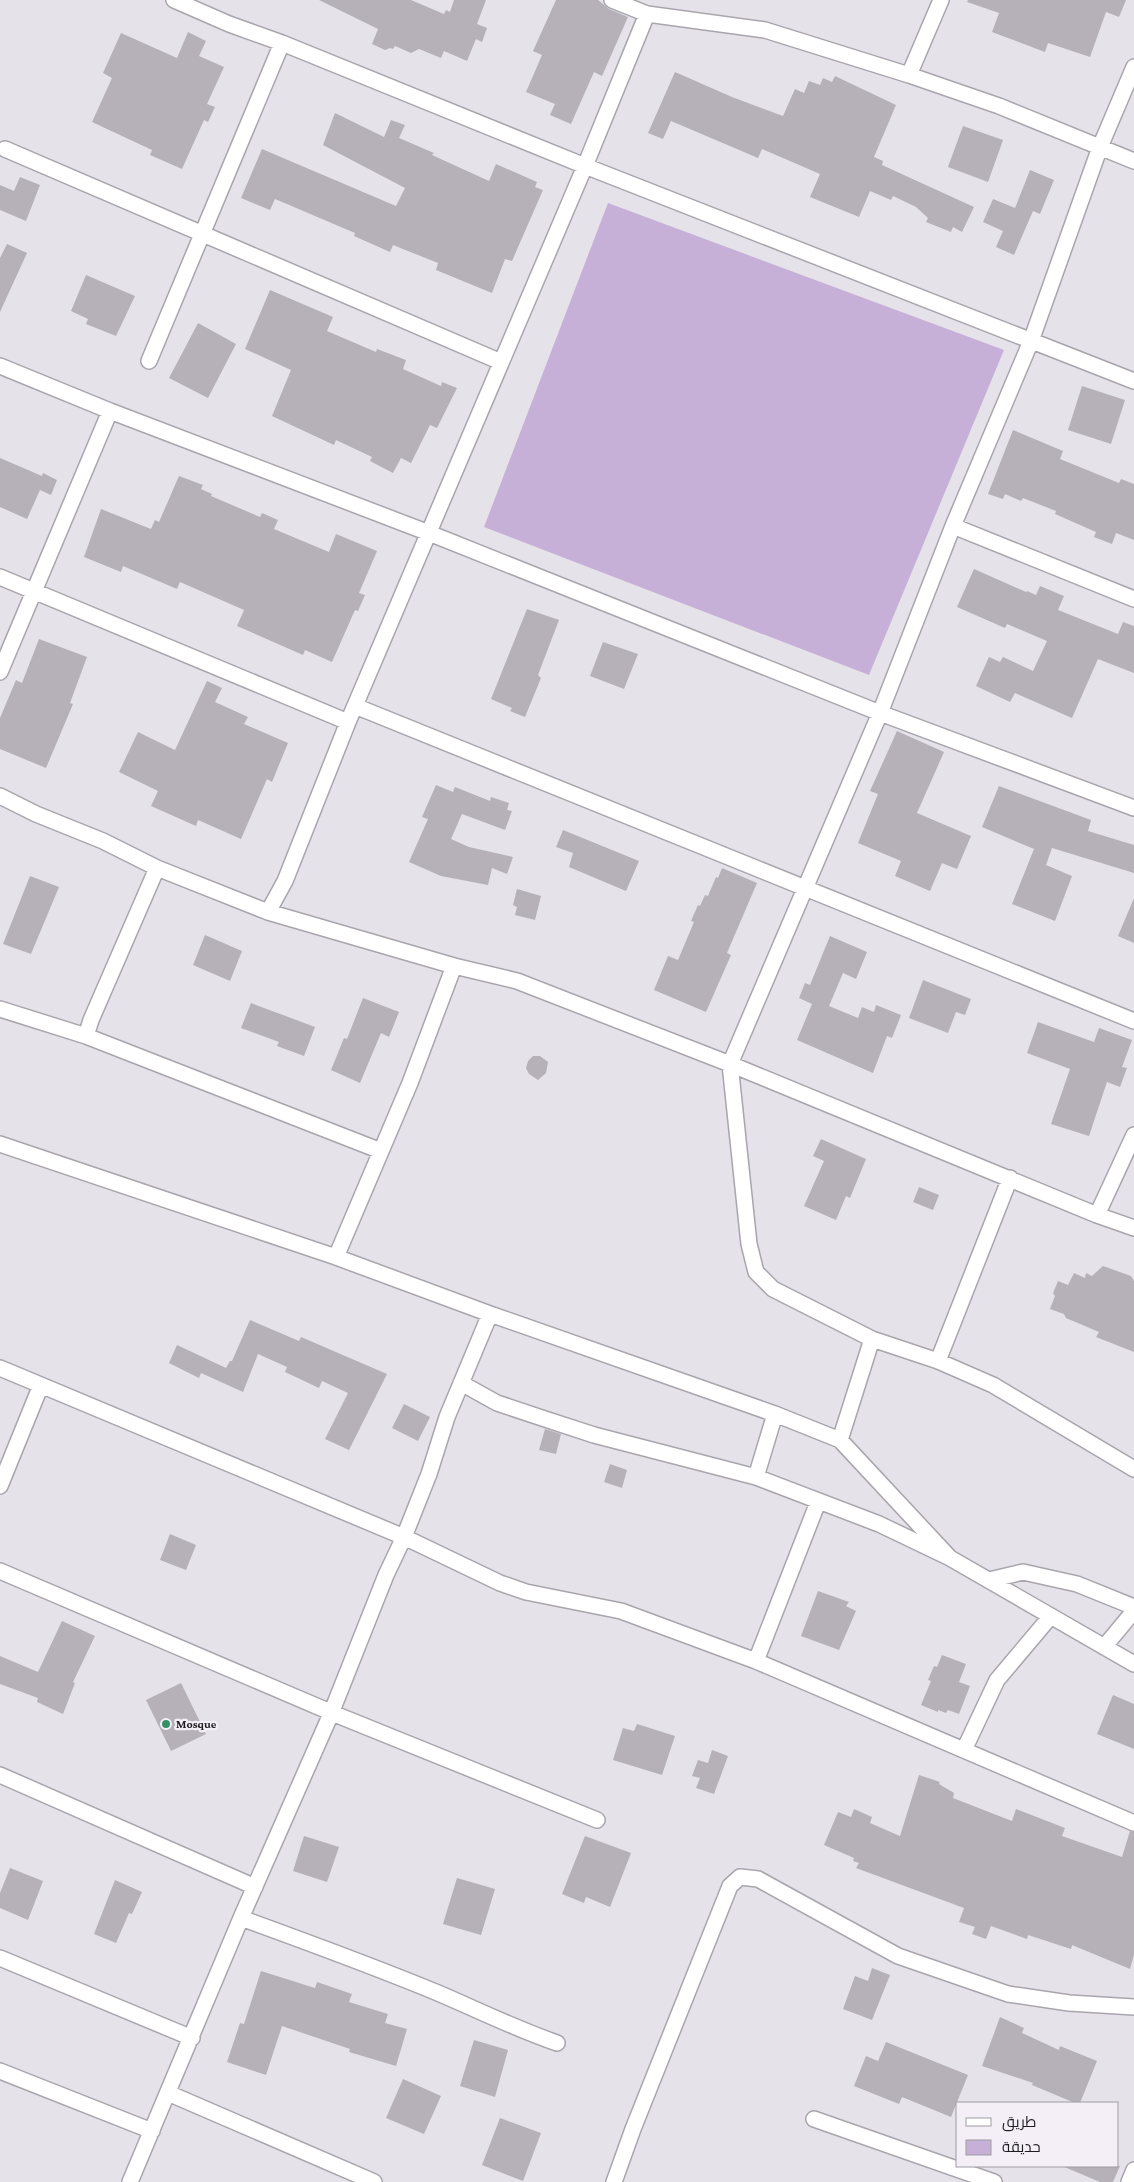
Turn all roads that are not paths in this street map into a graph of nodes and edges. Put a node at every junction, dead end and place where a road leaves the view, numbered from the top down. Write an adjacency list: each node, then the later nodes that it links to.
1 (174, 0): 5 (street)
2 (612, 0): 4 (street)
3 (941, 0): 7 (street)
4 (647, 14): 7 (street); 11 (street)
5 (282, 43): 11 (street); 12 (street)
6 (1134, 67): 8 (street)
7 (909, 76): 8 (street)
8 (1100, 147): 10 (street); 13 (street)
9 (6, 149): 12 (street)
10 (1134, 161)
11 (585, 166): 13 (street); 15 (street)
12 (204, 233): 14 (street); 15 (street)
13 (1030, 341): 17 (street); 19 (street)
14 (149, 361)
15 (501, 362): 20 (street)
16 (0, 366): 18 (street)
17 (1134, 381)
18 (110, 411): 20 (street); 22 (street)
19 (953, 526): 23 (street); 26 (street)
20 (429, 533): 25 (street); 26 (street)
21 (0, 577): 22 (street)
22 (34, 592): 24 (street); 27 (street)
23 (1134, 599)
24 (0, 672)
25 (355, 706): 27 (street); 31 (street)
26 (880, 713): 29 (street); 31 (street)
27 (348, 722): 32 (street)
28 (0, 796): 30 (street)
29 (1134, 808)
30 (157, 868): 32 (street); 36 (street)
31 (804, 887): 35 (street); 37 (street)
32 (268, 912): 33 (street)
33 (454, 966): 37 (street); 40 (street)
34 (0, 1009): 36 (street)
35 (1134, 1021)
36 (86, 1036): 40 (street)
37 (730, 1064): 41 (street); 46 (street)
38 (1134, 1135): 42 (street)
39 (0, 1144): 44 (street)
40 (381, 1152): 44 (street)
41 (1010, 1178): 42 (street); 47 (street)
42 (1097, 1215): 43 (street)
43 (1134, 1228)
44 (336, 1257): 45 (street)
45 (490, 1314): 49 (street); 51 (street)
46 (872, 1339): 47 (street); 52 (street)
47 (938, 1361): 53 (street)
48 (0, 1368): 50 (street)
49 (461, 1383): 54 (street); 57 (street)
50 (41, 1385): 55 (street); 57 (street)
51 (775, 1414): 52 (street); 54 (street)
52 (840, 1440): 58 (street)
53 (1134, 1469)
54 (756, 1477): 56 (street)
55 (0, 1486)
56 (818, 1502): 58 (street); 65 (street)
57 (404, 1537): 65 (street); 67 (street)
58 (950, 1558): 60 (street)
59 (0, 1571): 67 (street)
60 (989, 1580): 61 (street); 63 (street)
61 (1134, 1607)
62 (1134, 1611): 64 (street)
63 (1051, 1616): 64 (street); 68 (street)
64 (1104, 1647): 66 (street)
65 (756, 1660): 68 (street)
66 (1134, 1664)
67 (332, 1712): 70 (street); 72 (street)
68 (964, 1750): 71 (street)
69 (0, 1775): 72 (street)
70 (597, 1820)
71 (1134, 1823)
72 (255, 1887): 73 (street)
73 (241, 1918): 76 (street); 77 (street)
74 (0, 1958): 76 (street)
75 (1134, 2008): 85 (street)
76 (192, 2038): 79 (street)
77 (557, 2043)
78 (0, 2071): 81 (street)
79 (168, 2093): 81 (street); 84 (street)
80 (814, 2119): 86 (street)
81 (152, 2131): 83 (street)
82 (1134, 2170): 87 (street)
83 (130, 2182)
84 (374, 2182)
85 (614, 2182)
86 (994, 2182)
87 (1129, 2182)

